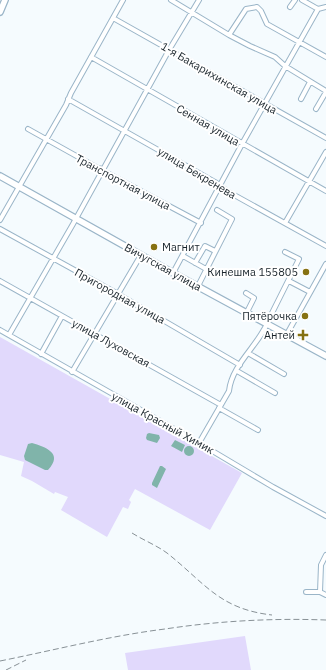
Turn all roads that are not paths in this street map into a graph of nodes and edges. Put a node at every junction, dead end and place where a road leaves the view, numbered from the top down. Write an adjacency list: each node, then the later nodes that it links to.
1 (5, 0): 10 (main road)
2 (123, 0): 12 (street)
3 (171, 0): 11 (street)
4 (199, 0): 11 (street)
5 (295, 0): 7 (street)
6 (302, 0): 9 (street)
7 (290, 6)
8 (326, 7): 9 (street)
9 (318, 9): 14 (street)
10 (0, 12)
11 (192, 12): 13 (street); 15 (street)
12 (113, 18): 15 (street, 1-я Бакарихинская улица); 16 (street)
13 (229, 35): 14 (street); 18 (street)
14 (299, 42): 17 (street); 18 (street)
15 (169, 50): 20 (street); 24 (street, 1-я Бакарихинская улица)
16 (91, 57): 20 (street, Сенная улица); 22 (street)
17 (326, 57)
18 (285, 66): 19 (street); 24 (street)
19 (310, 82): 21 (street); 23 (street)
20 (147, 90): 27 (street); 30 (street, Сенная улица)
21 (326, 91): 25 (street)
22 (68, 99): 27 (street, улица Бекренева); 29 (street)
23 (301, 99)
24 (264, 104): 28 (street, 1-я Бакарихинская улица); 30 (street)
25 (316, 109)
26 (28, 129): 29 (street, Транспортная улица)
27 (124, 130): 32 (street); 35 (street, улица Бекренева)
28 (326, 138)
29 (46, 140): 32 (street, Транспортная улица); 36 (street)
30 (242, 144): 34 (street, Сенная улица); 35 (street)
31 (326, 153): 34 (street)
32 (102, 169): 39 (street); 41 (street, Транспортная улица)
33 (0, 176): 36 (main road, Вичугская улица)
34 (309, 181): 37 (street, Сенная улица); 42 (street)
35 (220, 186): 41 (street); 42 (street, улица Бекренева)
36 (18, 187): 39 (main road, Вичугская улица); 40 (street)
37 (326, 191)
38 (217, 210): 45 (street)
39 (76, 218): 47 (main road, Вичугская улица); 49 (street)
40 (0, 220)
41 (201, 223): 48 (street)
42 (285, 223): 44 (street, улица Бекренева)
43 (0, 229): 49 (street, Пригородная улица)
44 (326, 246)
45 (215, 251): 50 (street); 52 (street)
46 (285, 252): 54 (street)
47 (141, 255): 53 (main road, Вичугская улица); 59 (street)
48 (182, 256): 50 (street); 53 (street)
49 (53, 259): 59 (street, Пригородная улица); 60 (street)
50 (195, 263): 52 (street)
51 (326, 264): 57 (street)
52 (206, 269): 56 (street)
53 (173, 273): 56 (main road, Вичугская улица)
54 (289, 281): 57 (street); 63 (street)
55 (1, 282): 60 (street, улица Луховская)
56 (198, 286): 61 (main road, Вичугская улица)
57 (310, 292): 66 (street)
58 (246, 293): 61 (street)
59 (118, 294): 65 (street); 71 (street, Пригородная улица)
60 (31, 298): 62 (street, улица Луховская); 67 (street)
61 (247, 312): 63 (main road, Вичугская улица)
62 (62, 316): 65 (street, улица Луховская); 69 (street)
63 (268, 324): 66 (main road, Вичугская улица); 68 (street)
64 (0, 330): 67 (street, улица Красный Химик)
65 (95, 334): 73 (street); 76 (street, улица Луховская)
66 (287, 334): 70 (main road, Вичугская улица)
67 (9, 335): 69 (street, улица Красный Химик)
68 (248, 353): 71 (street); 74 (street)
69 (41, 354): 73 (street, улица Красный Химик)
70 (326, 356)
71 (240, 365): 72 (street)
72 (237, 371): 75 (street); 76 (street)
73 (72, 372): 78 (street, улица Красный Химик)
74 (284, 374)
75 (275, 393)
76 (220, 406): 77 (street, улица Луховская); 78 (street)
77 (258, 430)
78 (199, 443): 79 (street, улица Красный Химик)
79 (326, 516)
80 (326, 555): 82 (street)
81 (306, 592): 82 (street)
82 (320, 592): 83 (street)
83 (326, 595)

